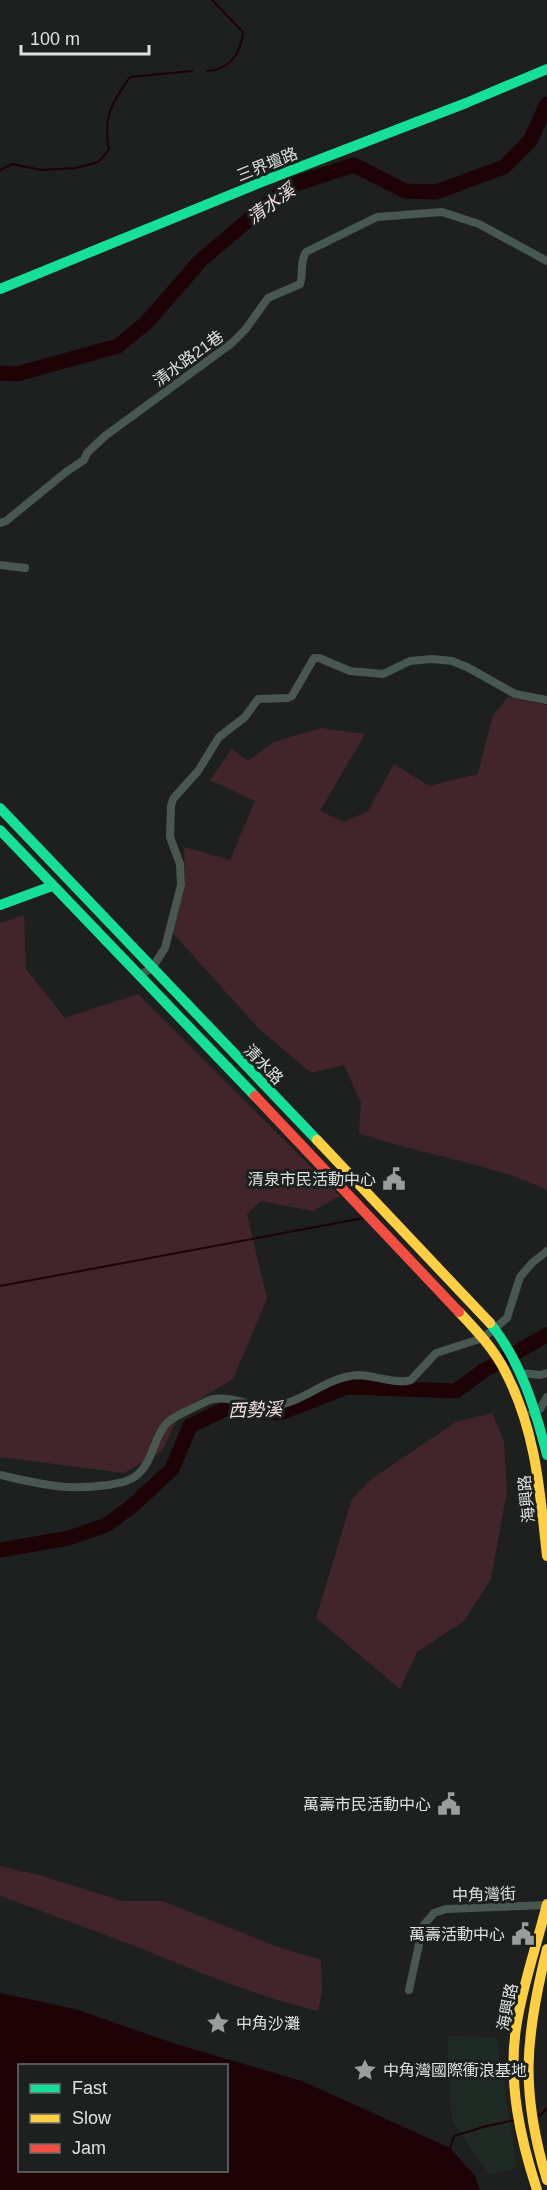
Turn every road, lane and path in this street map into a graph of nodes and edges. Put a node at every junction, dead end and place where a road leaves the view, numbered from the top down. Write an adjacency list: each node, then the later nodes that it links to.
1 (547, 69): 3 (main road, 三界壇路)
2 (547, 261): 4 (street, 清水路21巷)
3 (0, 289)
4 (0, 523)
5 (0, 565): 6 (street)
6 (25, 568)
7 (547, 700): 13 (street)
8 (0, 808): 10 (main road, 清水路)
9 (0, 830): 11 (main road, 清水路)
10 (64, 876): 11 (street); 13 (main road, 清水路)
11 (52, 886): 12 (main road); 14 (main road, 清水路)
12 (0, 905)
13 (152, 968): 14 (street); 16 (main road, 清水路)
14 (140, 975): 17 (main road, 清水路)
15 (547, 1251): 16 (street)
16 (495, 1329): 17 (street); 18 (main road, 清水路)
17 (483, 1338): 19 (main road, 清水路); 25 (street)
18 (519, 1369): 20 (street); 22 (main road, 海興路)
19 (506, 1372): 23 (main road, 海興路)
20 (547, 1372)
21 (547, 1398): 22 (street)
22 (536, 1410): 23 (street); 24 (main road, 海興路)
23 (525, 1419): 26 (main road, 海興路)
24 (547, 1455)
25 (0, 1475)
26 (547, 1557)
27 (547, 1905): 29 (street, 中角灣街); 31 (main road, 海興路)
28 (547, 1949): 30 (main road, 海興路)
29 (409, 1990)
30 (547, 2180)
31 (537, 2190)

